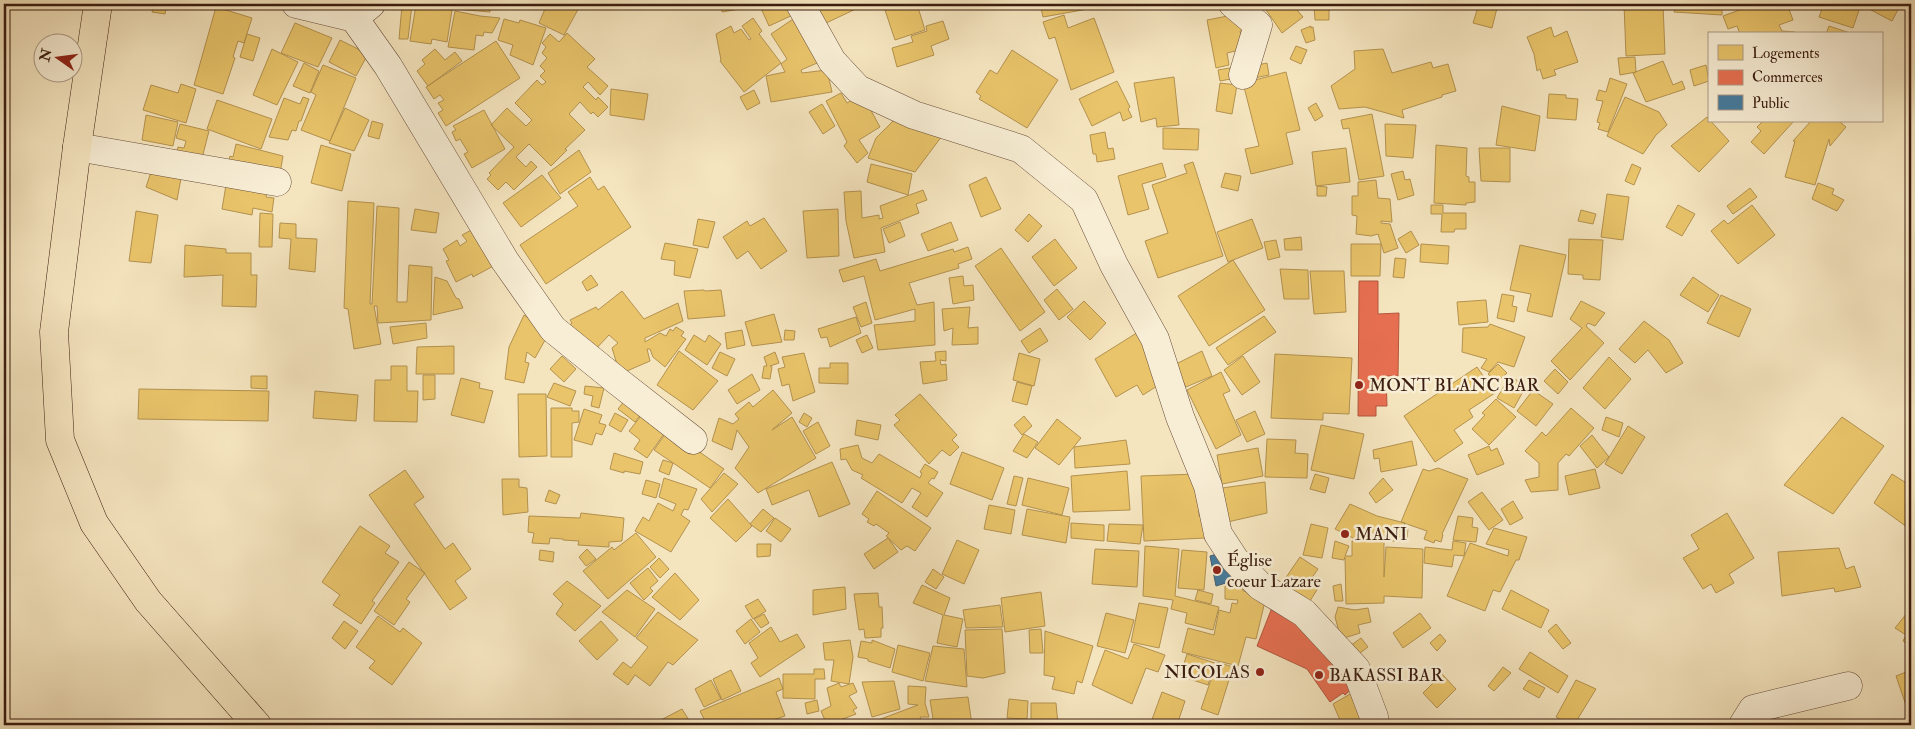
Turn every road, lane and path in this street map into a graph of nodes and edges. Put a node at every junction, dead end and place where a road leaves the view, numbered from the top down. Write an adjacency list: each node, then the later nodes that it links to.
1 (98, 4): 7 (main road)
2 (296, 4): 5 (street)
3 (800, 4): 12 (street)
4 (1234, 4): 6 (street)
5 (363, 11): 9 (street)
6 (1243, 75)
7 (77, 147): 8 (street); 11 (main road)
8 (277, 182)
9 (693, 440)
10 (1848, 686): 13 (street)
11 (257, 725)
12 (1375, 725)
13 (1743, 725)

